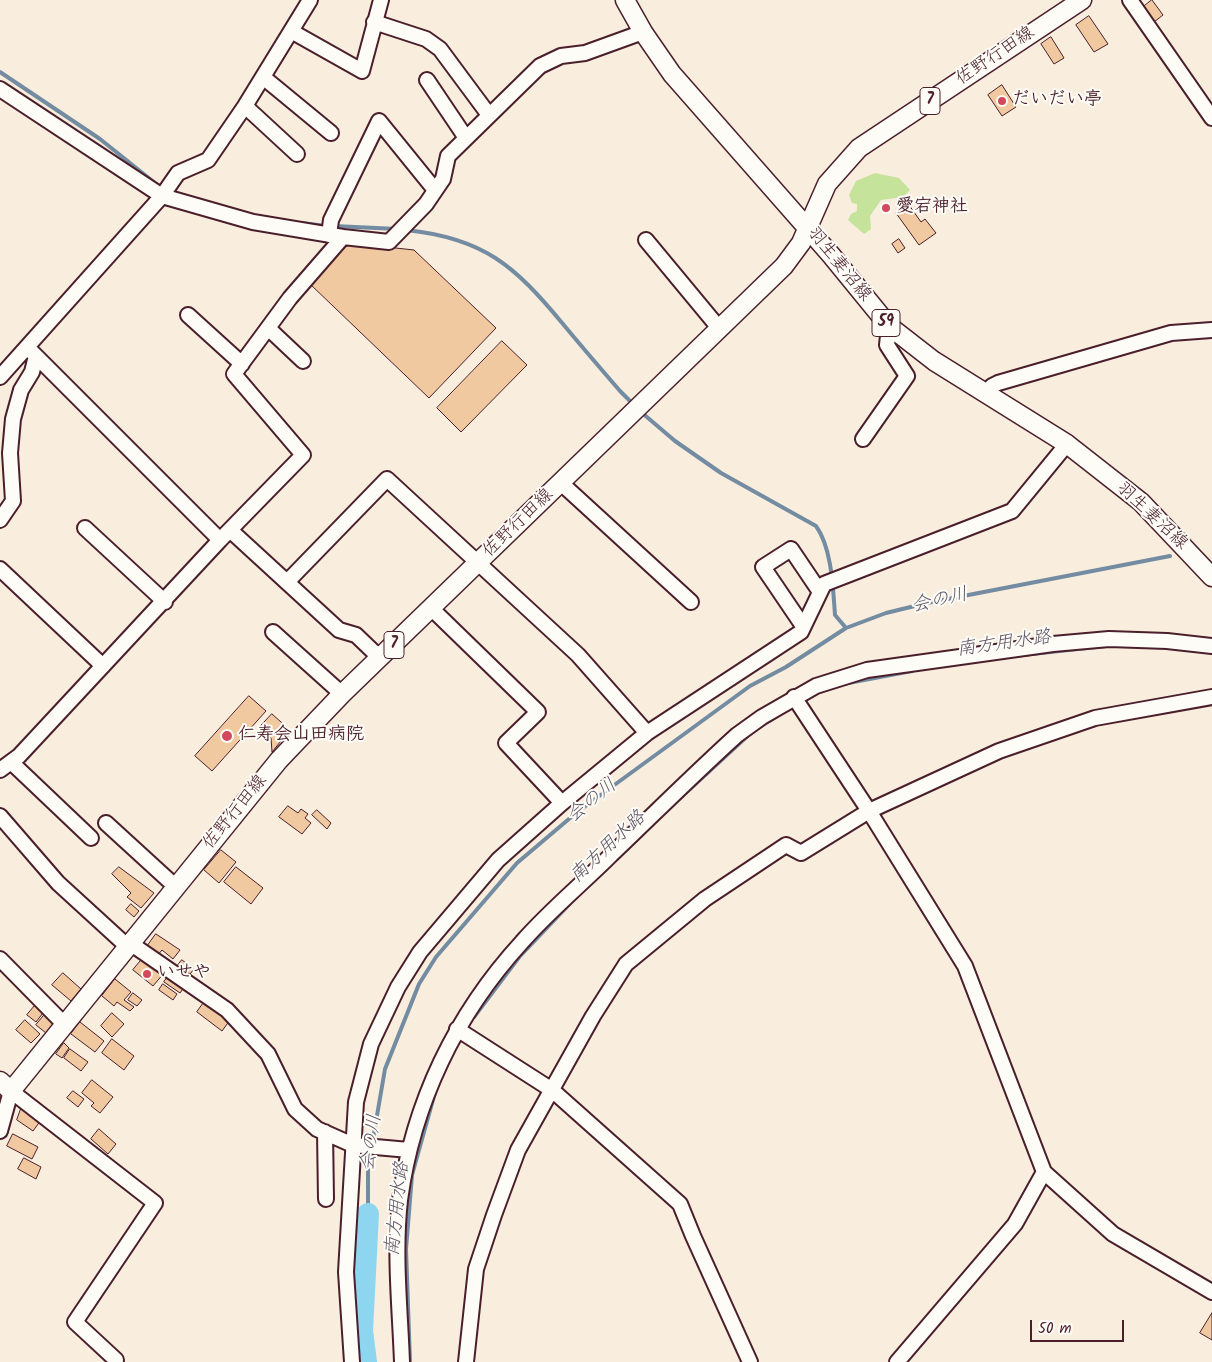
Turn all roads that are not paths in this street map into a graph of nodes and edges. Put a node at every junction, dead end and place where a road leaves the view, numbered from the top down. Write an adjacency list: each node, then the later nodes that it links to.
1 (310, 0): 7 (street)
2 (381, 0): 6 (street)
3 (625, 0): 8 (main road, 羽生妻沼線 / 59)
4 (1082, 0): 20 (main road, 佐野行田線 / 7)
5 (1130, 0): 14 (street)
6 (374, 22): 7 (street); 13 (street)
7 (291, 31): 9 (street)
8 (643, 32): 13 (street); 20 (main road, 羽生妻沼線 / 59)
9 (263, 77): 12 (street); 15 (street)
10 (427, 80): 16 (street)
11 (0, 89): 19 (street)
12 (245, 106): 17 (street); 19 (street)
13 (490, 115): 16 (street)
14 (1212, 118)
15 (331, 133)
16 (466, 138): 18 (street)
17 (297, 154)
18 (435, 190): 21 (street); 21 (street)
19 (165, 192): 21 (street); 28 (street)
20 (807, 228): 24 (main road, 羽生妻沼線 / 59); 26 (main road, 佐野行田線 / 7)
21 (336, 236): 25 (street)
22 (646, 240): 26 (street)
23 (188, 315): 30 (street)
24 (889, 326): 32 (main road, 羽生妻沼線 / 59); 33 (street)
25 (268, 328): 29 (street); 30 (street)
26 (719, 328): 35 (main road, 佐野行田線 / 7)
27 (1212, 330): 32 (street)
28 (31, 351): 31 (street); 36 (street); 38 (street)
29 (303, 361)
30 (242, 364): 38 (street)
31 (0, 377)
32 (987, 395): 34 (main road, 羽生妻沼線 / 59)
33 (863, 439)
34 (1067, 444): 41 (main road, 羽生妻沼線 / 59); 43 (street)
35 (561, 483): 39 (main road, 佐野行田線 / 7); 45 (street)
36 (0, 520)
37 (86, 528): 44 (street)
38 (225, 535): 42 (street); 44 (street)
39 (478, 565): 42 (street); 46 (main road, 佐野行田線 / 7); 55 (street)
40 (0, 570): 51 (street)
41 (1212, 577)
42 (288, 582): 50 (street)
43 (820, 592): 47 (street); 47 (street)
44 (165, 602): 51 (street)
45 (691, 602)
46 (432, 609): 50 (main road, 佐野行田線 / 7); 57 (street)
47 (803, 626): 55 (street)
48 (274, 632): 52 (street)
49 (1212, 646): 53 (street)
50 (380, 658): 52 (main road, 佐野行田線 / 7)
51 (104, 666): 56 (street)
52 (342, 694): 62 (main road, 佐野行田線 / 7)
53 (794, 697): 58 (street); 66 (street)
54 (1212, 697): 58 (street)
55 (647, 733): 57 (street)
56 (5, 766): 61 (street)
57 (562, 803): 71 (street)
58 (869, 811): 68 (street); 73 (street)
59 (0, 816): 63 (street)
60 (106, 823): 62 (street)
61 (91, 838)
62 (176, 887): 63 (main road, 佐野行田線 / 7)
63 (129, 945): 65 (main road, 佐野行田線 / 7); 70 (street)
64 (0, 959): 65 (street)
65 (65, 1025): 67 (main road, 佐野行田線 / 7)
66 (457, 1029): 68 (street); 72 (street)
67 (5, 1086): 69 (street); 76 (street)
68 (552, 1090): 79 (street); 80 (street)
69 (0, 1131)
70 (325, 1132): 71 (street); 74 (street)
71 (353, 1145): 72 (street); 77 (street)
72 (409, 1150): 78 (street)
73 (1044, 1172): 75 (street); 81 (street)
74 (326, 1199)
75 (1212, 1292)
76 (116, 1360)
77 (352, 1362)
78 (402, 1362)
79 (466, 1362)
80 (750, 1362)
81 (897, 1362)

